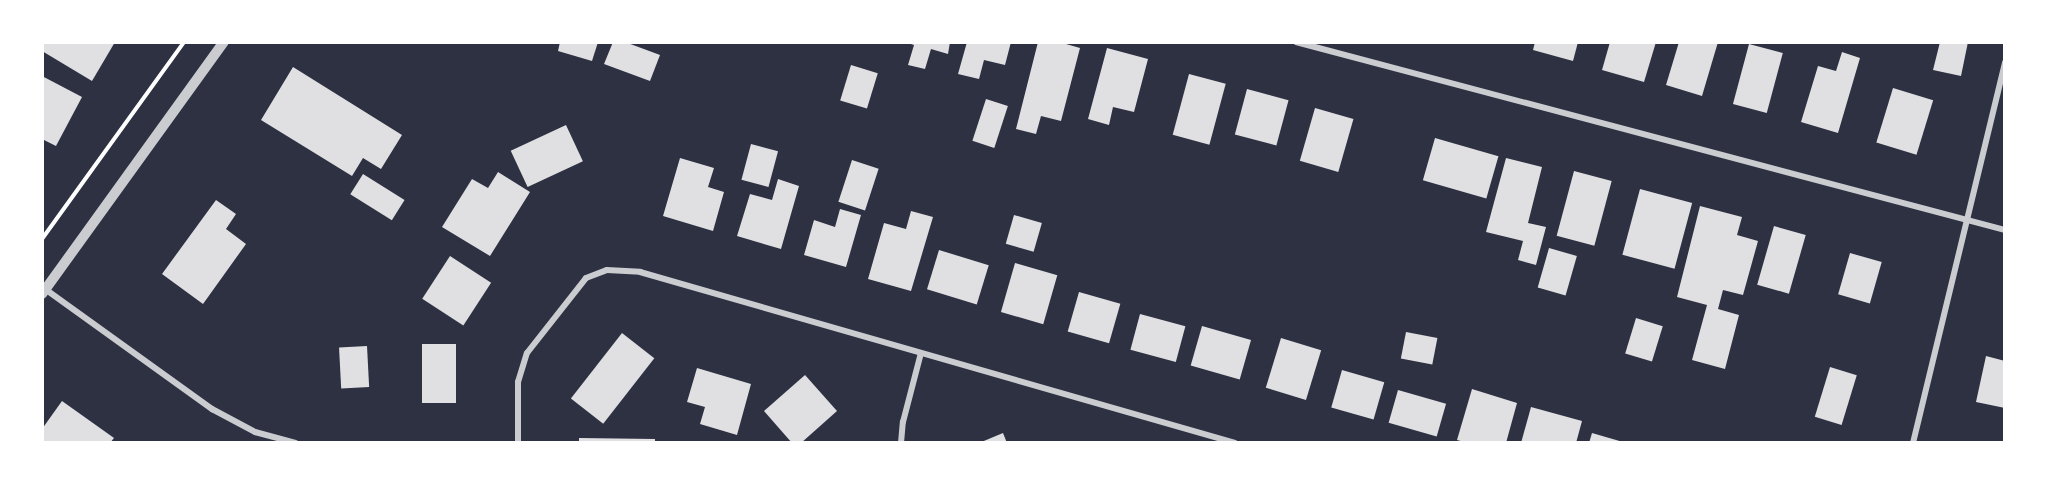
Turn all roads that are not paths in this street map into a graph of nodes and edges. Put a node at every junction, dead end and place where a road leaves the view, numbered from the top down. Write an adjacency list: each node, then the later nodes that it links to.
1 (224, 42): 6 (street)
2 (1296, 42): 4 (street)
3 (2005, 62): 4 (street)
4 (1968, 220): 5 (street); 12 (street)
5 (2005, 230)
6 (44, 292): 8 (street)
7 (921, 353): 9 (street); 10 (street); 11 (street)
8 (296, 443)
9 (518, 443)
10 (901, 443)
11 (1235, 443)
12 (1913, 443)

